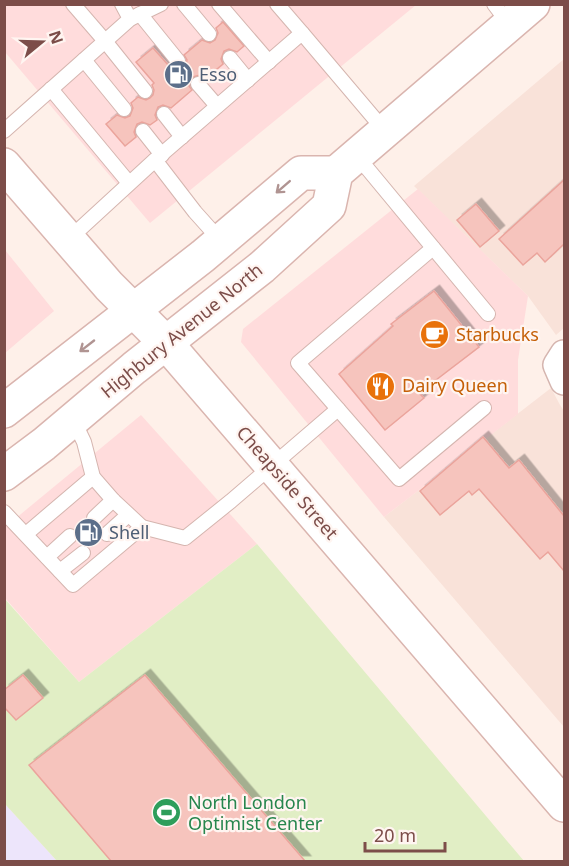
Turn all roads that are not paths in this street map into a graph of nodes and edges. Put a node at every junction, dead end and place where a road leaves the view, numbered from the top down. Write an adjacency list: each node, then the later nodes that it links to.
1 (73, 4): 11 (lane)
2 (122, 4): 8 (lane)
3 (161, 4): 8 (lane)
4 (184, 4): 10 (lane)
5 (219, 4): 15 (lane)
6 (277, 4): 9 (lane)
7 (512, 11): 25 (main road)
8 (135, 16): 11 (lane); 14 (lane)
9 (302, 33): 15 (lane); 25 (lane)
10 (209, 34)
11 (105, 41): 13 (lane); 19 (lane)
12 (230, 58): 16 (lane)
13 (84, 60): 18 (lane); 21 (lane)
14 (178, 61)
15 (269, 62): 16 (lane)
16 (248, 80): 20 (lane)
17 (198, 84): 20 (lane)
18 (51, 89): 23 (lane); 30 (lane)
19 (145, 91)
20 (217, 106): 26 (lane)
21 (123, 110)
22 (164, 114): 26 (lane)
23 (4, 131)
24 (143, 131): 27 (lane)
25 (385, 131): 28 (main road)
26 (182, 137): 27 (lane)
27 (158, 158): 30 (lane); 32 (lane)
28 (347, 164): 32 (main road, one-way to 32); 33 (lane); 36 (main road, Highbury Avenue North)
29 (6, 170): 31 (main road, Cheapside Street)
30 (129, 183): 31 (lane)
31 (69, 239): 34 (main road, Cheapside Street)
32 (221, 241): 34 (main road)
33 (433, 248): 35 (lane); 41 (lane)
34 (133, 309): 36 (main road, Cheapside Street); 39 (main road, one-way to 39)
35 (488, 314)
36 (166, 343): 42 (main road, Highbury Avenue North); 43 (main road, Cheapside Street)
37 (564, 354): 38 (street)
38 (564, 381)
39 (6, 405)
40 (484, 408): 41 (lane)
41 (338, 409): 43 (lane)
42 (73, 419): 44 (main road, Highbury Avenue North); 45 (lane)
43 (272, 466): 50 (lane); 57 (main road, Cheapside Street)
44 (4, 474)
45 (93, 477): 46 (lane); 51 (lane)
46 (113, 500): 48 (lane); 49 (lane)
47 (4, 512): 51 (lane)
48 (128, 515): 50 (lane); 52 (lane)
49 (94, 518)
50 (142, 527): 56 (lane)
51 (26, 534): 55 (lane)
52 (107, 534)
53 (70, 536): 55 (lane)
54 (83, 553): 56 (lane)
55 (47, 557): 56 (lane)
56 (60, 571)
57 (564, 806)

